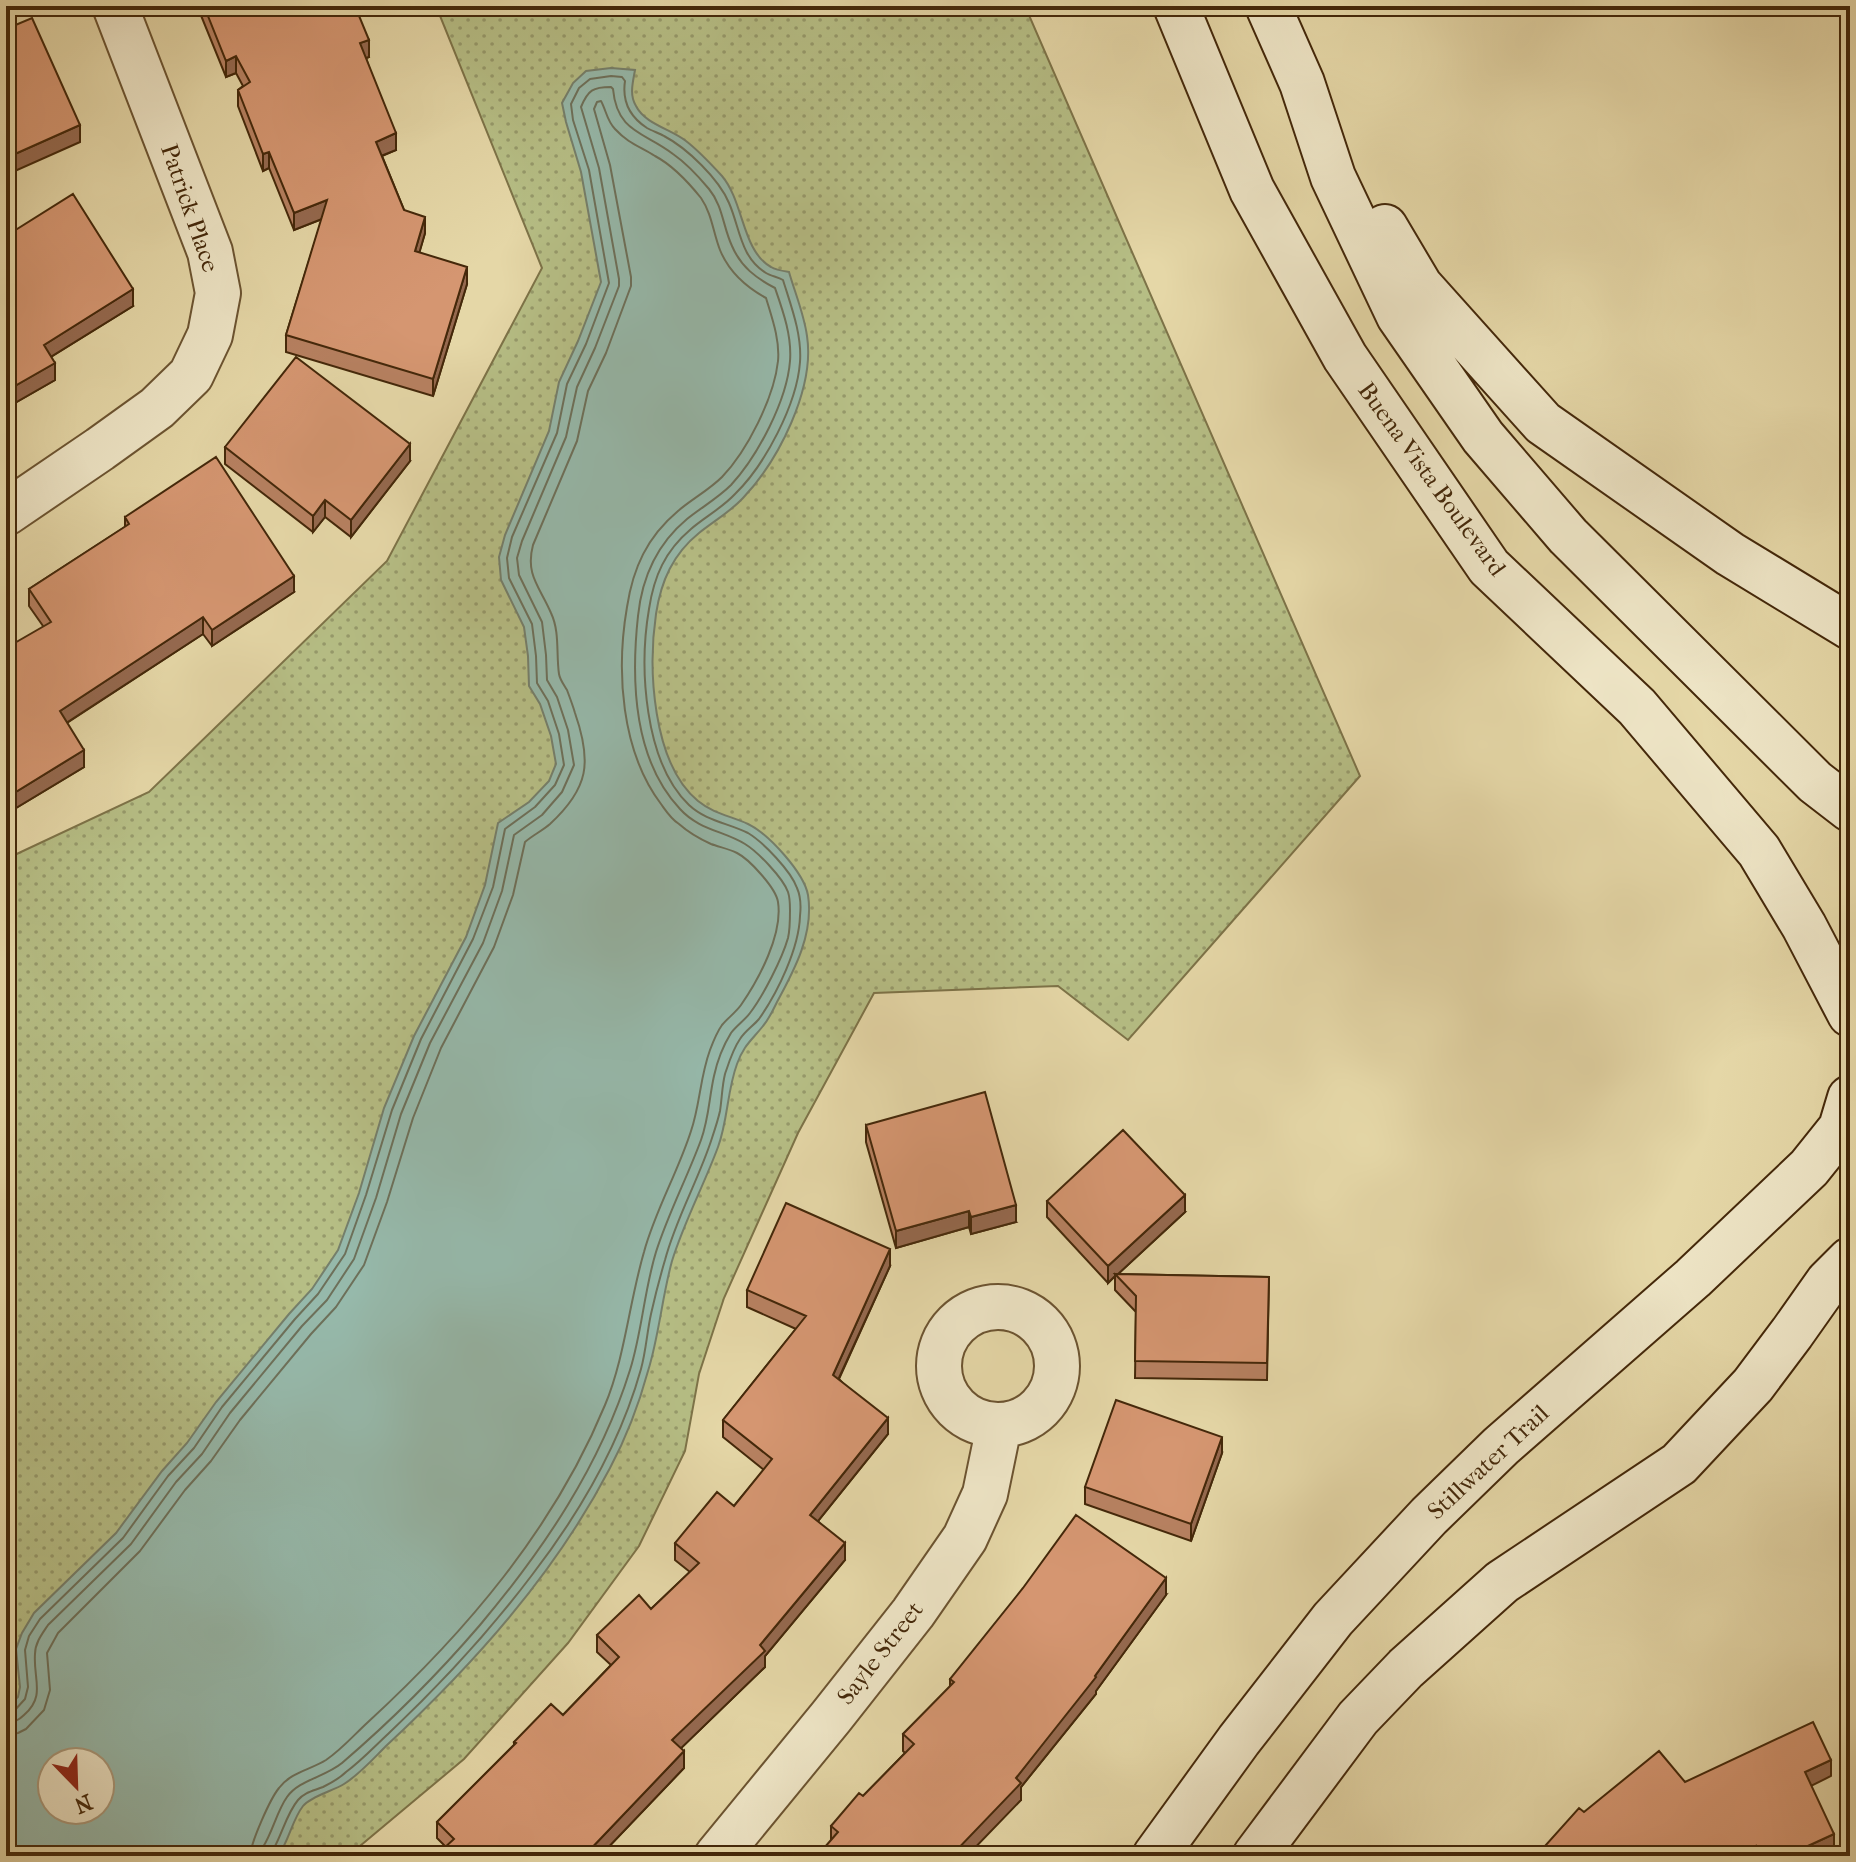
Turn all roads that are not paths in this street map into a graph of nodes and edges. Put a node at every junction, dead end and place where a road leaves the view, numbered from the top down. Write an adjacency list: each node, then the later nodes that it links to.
1 (115, 6): 5 (main road, Patrick Place)
2 (1176, 6): 8 (main road, Buena Vista Boulevard)
3 (1268, 6): 4 (main road)
4 (1302, 83): 6 (main road); 7 (main road)
5 (6, 513)
6 (1850, 627)
7 (1850, 809)
8 (1850, 1014)
9 (1850, 1098): 13 (main road, Stillwater Trail)
10 (1850, 1260): 14 (main road)
11 (999, 1426): 12 (main road, Sayle Street)
12 (717, 1856)
13 (1155, 1856)
14 (1255, 1856)

